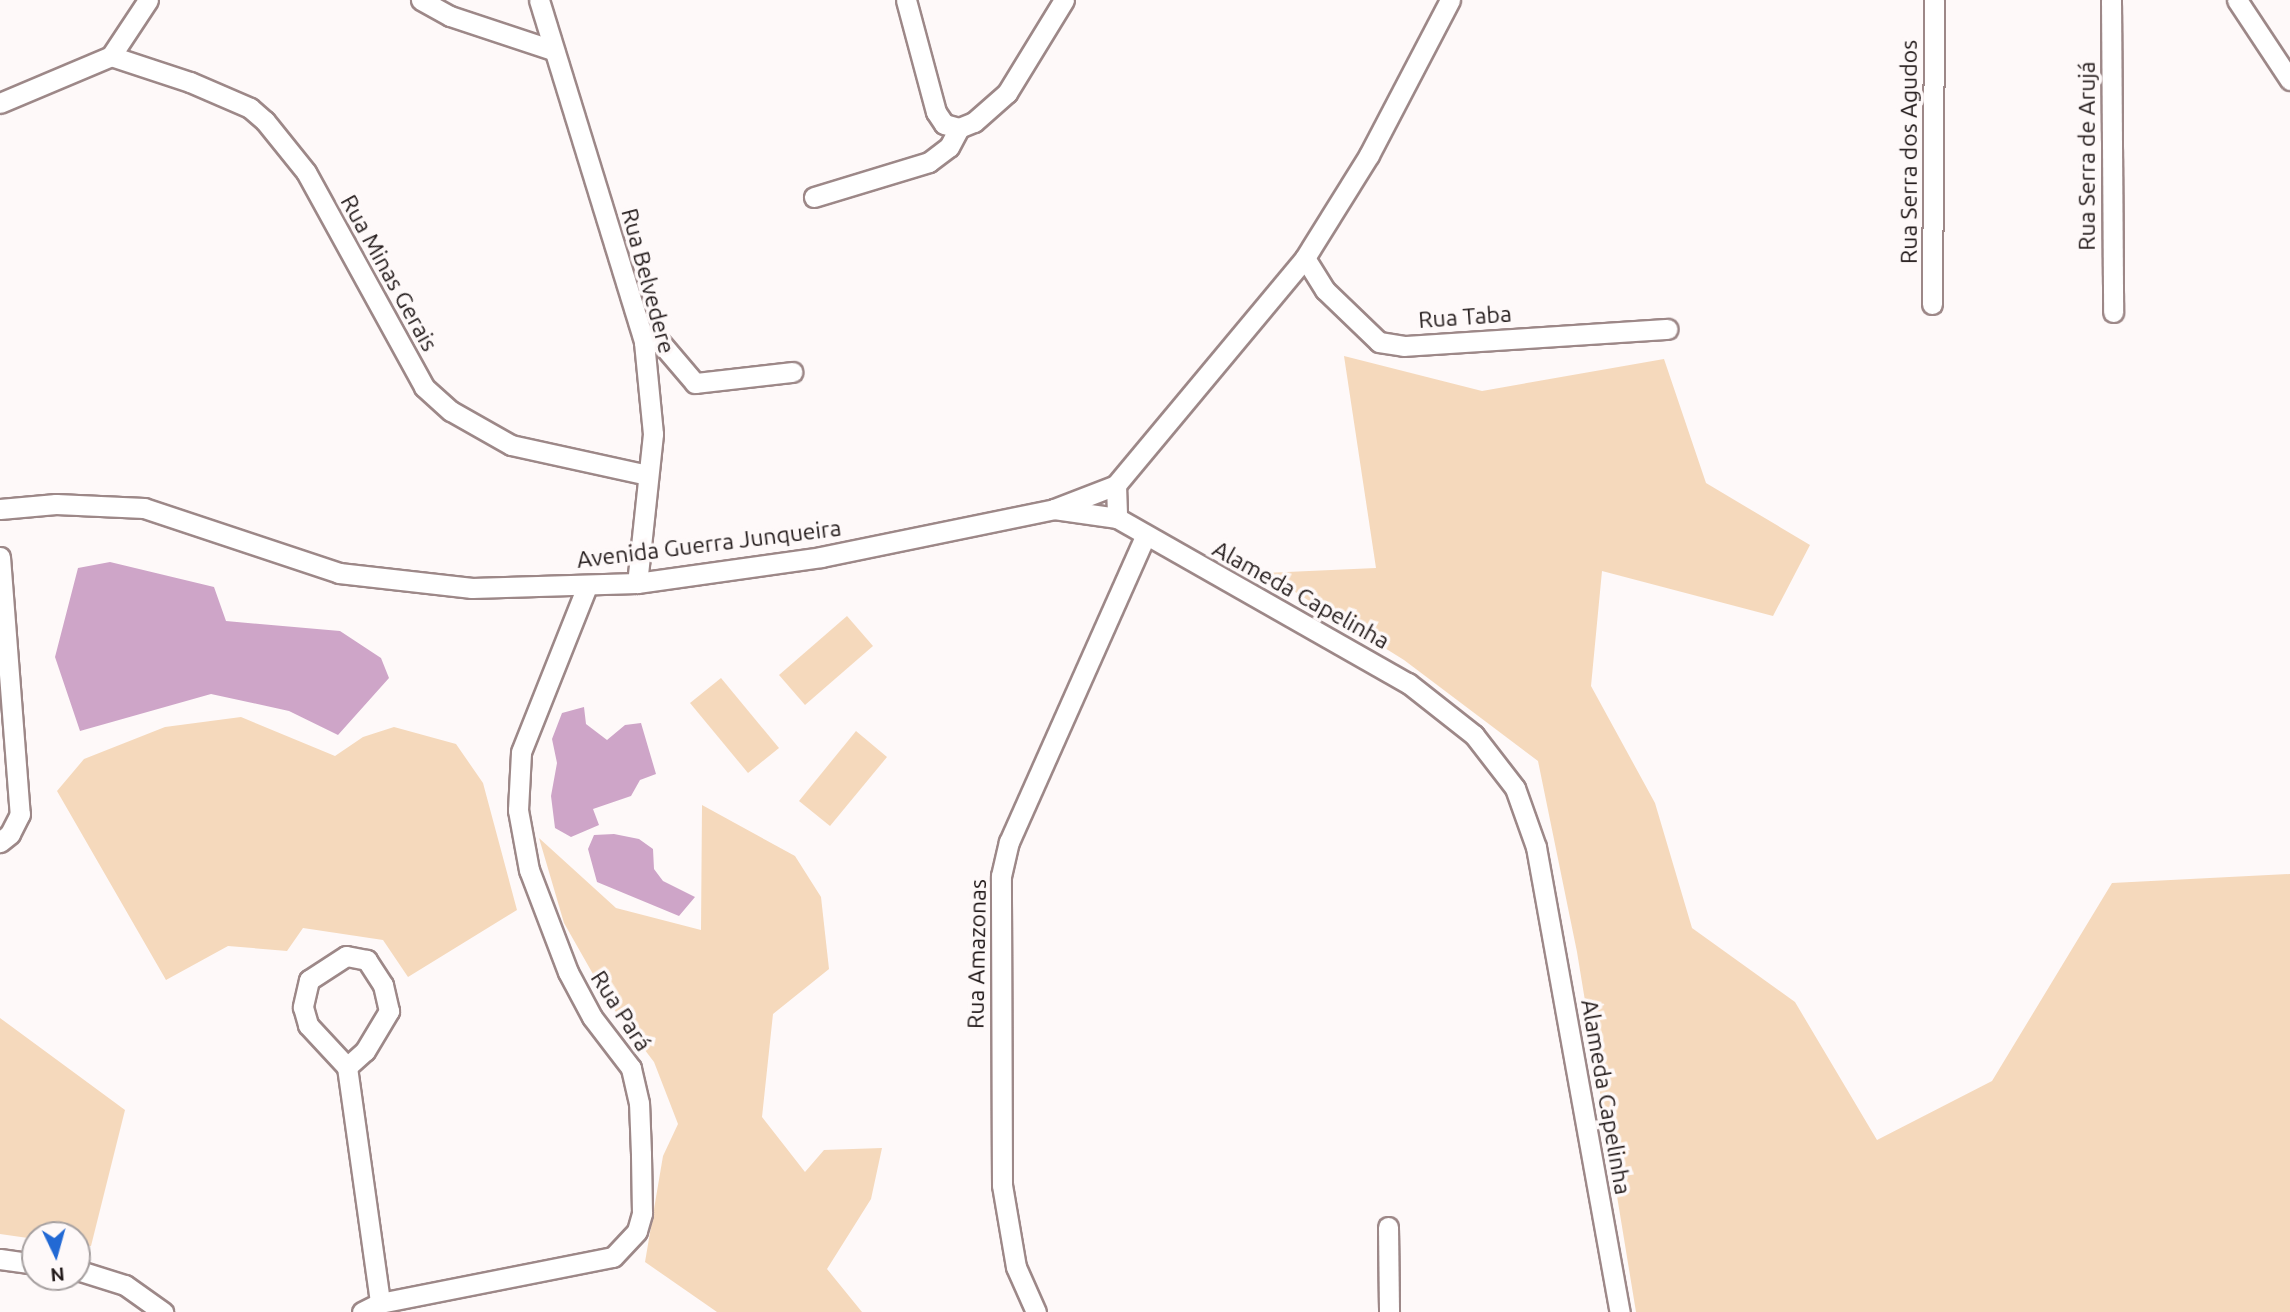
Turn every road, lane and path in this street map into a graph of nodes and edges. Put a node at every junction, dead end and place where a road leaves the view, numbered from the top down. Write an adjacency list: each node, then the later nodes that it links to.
1 (148, 0): 11 (street)
2 (421, 0): 10 (street)
3 (539, 0): 10 (street, Rua Belvedere)
4 (906, 0): 14 (street)
5 (1064, 0): 14 (street)
6 (1450, 0): 16 (street)
7 (1934, 0): 17 (street, Rua Serra dos Agudos)
8 (2110, 0): 18 (street, Rua Serra de Arujá)
9 (2237, 0): 12 (street)
10 (553, 50): 20 (street, Rua Belvedere)
11 (111, 56): 13 (street); 22 (street, Rua Minas Gerais)
12 (2290, 80)
13 (0, 103)
14 (959, 128): 15 (street)
15 (814, 197)
16 (1305, 258): 19 (street, Rua Taba); 23 (street)
17 (1932, 304)
18 (2113, 312)
19 (1667, 329)
20 (644, 342): 21 (street); 22 (street, Rua Belvedere)
21 (792, 372)
22 (648, 475): 29 (street, Rua Belvedere)
23 (1116, 485): 25 (street, Avenida Guerra Junqueira); 26 (street)
24 (0, 509): 30 (street, Avenida Guerra Junqueira)
25 (1054, 509): 26 (street, Avenida Guerra Junqueira); 29 (street, Avenida Guerra Junqueira)
26 (1117, 517): 27 (street, Alameda Capelinha)
27 (1145, 537): 40 (street, Rua Amazonas); 42 (street, Alameda Capelinha)
28 (0, 557): 31 (street)
29 (637, 583): 30 (street, Avenida Guerra Junqueira)
30 (587, 586): 37 (street, Rua Pará)
31 (0, 842)
32 (347, 1067): 32 (street); 37 (street)
33 (1388, 1227): 41 (street)
34 (0, 1259): 35 (street)
35 (21, 1262)
36 (91, 1274): 38 (street)
37 (380, 1303): 39 (street, Rua Pará)
38 (163, 1312)
39 (362, 1312)
40 (1036, 1312)
41 (1390, 1312)
42 (1620, 1312)

